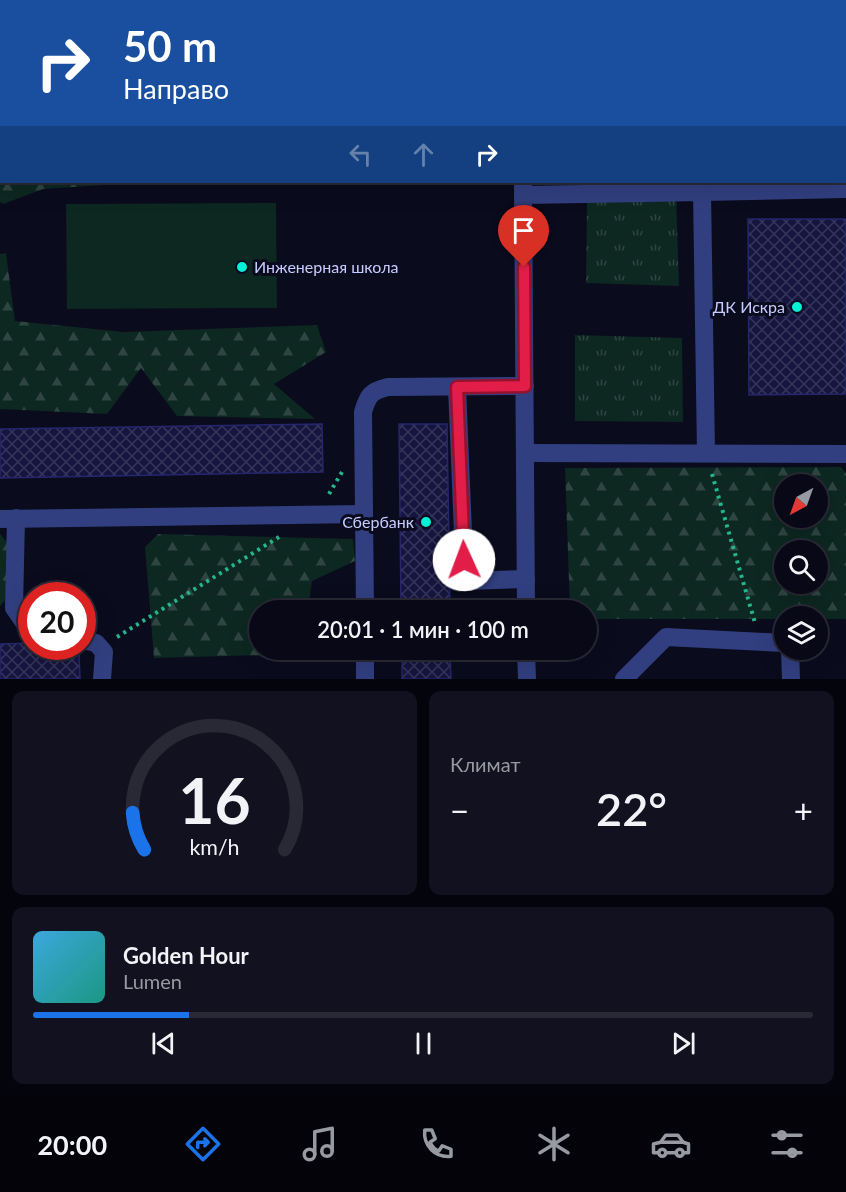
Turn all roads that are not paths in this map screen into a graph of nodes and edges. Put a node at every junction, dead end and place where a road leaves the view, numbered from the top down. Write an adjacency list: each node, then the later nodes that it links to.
1 (523, 188): 3 (street); 4 (street)
2 (846, 189): 3 (street)
3 (702, 192): 7 (street)
4 (525, 386): 5 (street); 6 (street)
5 (457, 387): 9 (street); 11 (street)
6 (525, 453): 7 (street); 11 (street)
7 (706, 453): 8 (street)
8 (846, 454)
9 (364, 514): 10 (street); 12 (street)
10 (8, 518): 14 (street)
11 (526, 579): 13 (street)
12 (364, 600)
13 (526, 600)
14 (18, 614)
15 (96, 643): 20 (street)
16 (774, 643): 23 (street)
17 (365, 660): 21 (street)
18 (526, 660): 22 (street)
19 (790, 660): 24 (street)
20 (102, 679)
21 (365, 679)
22 (526, 679)
23 (624, 679)
24 (791, 679)

